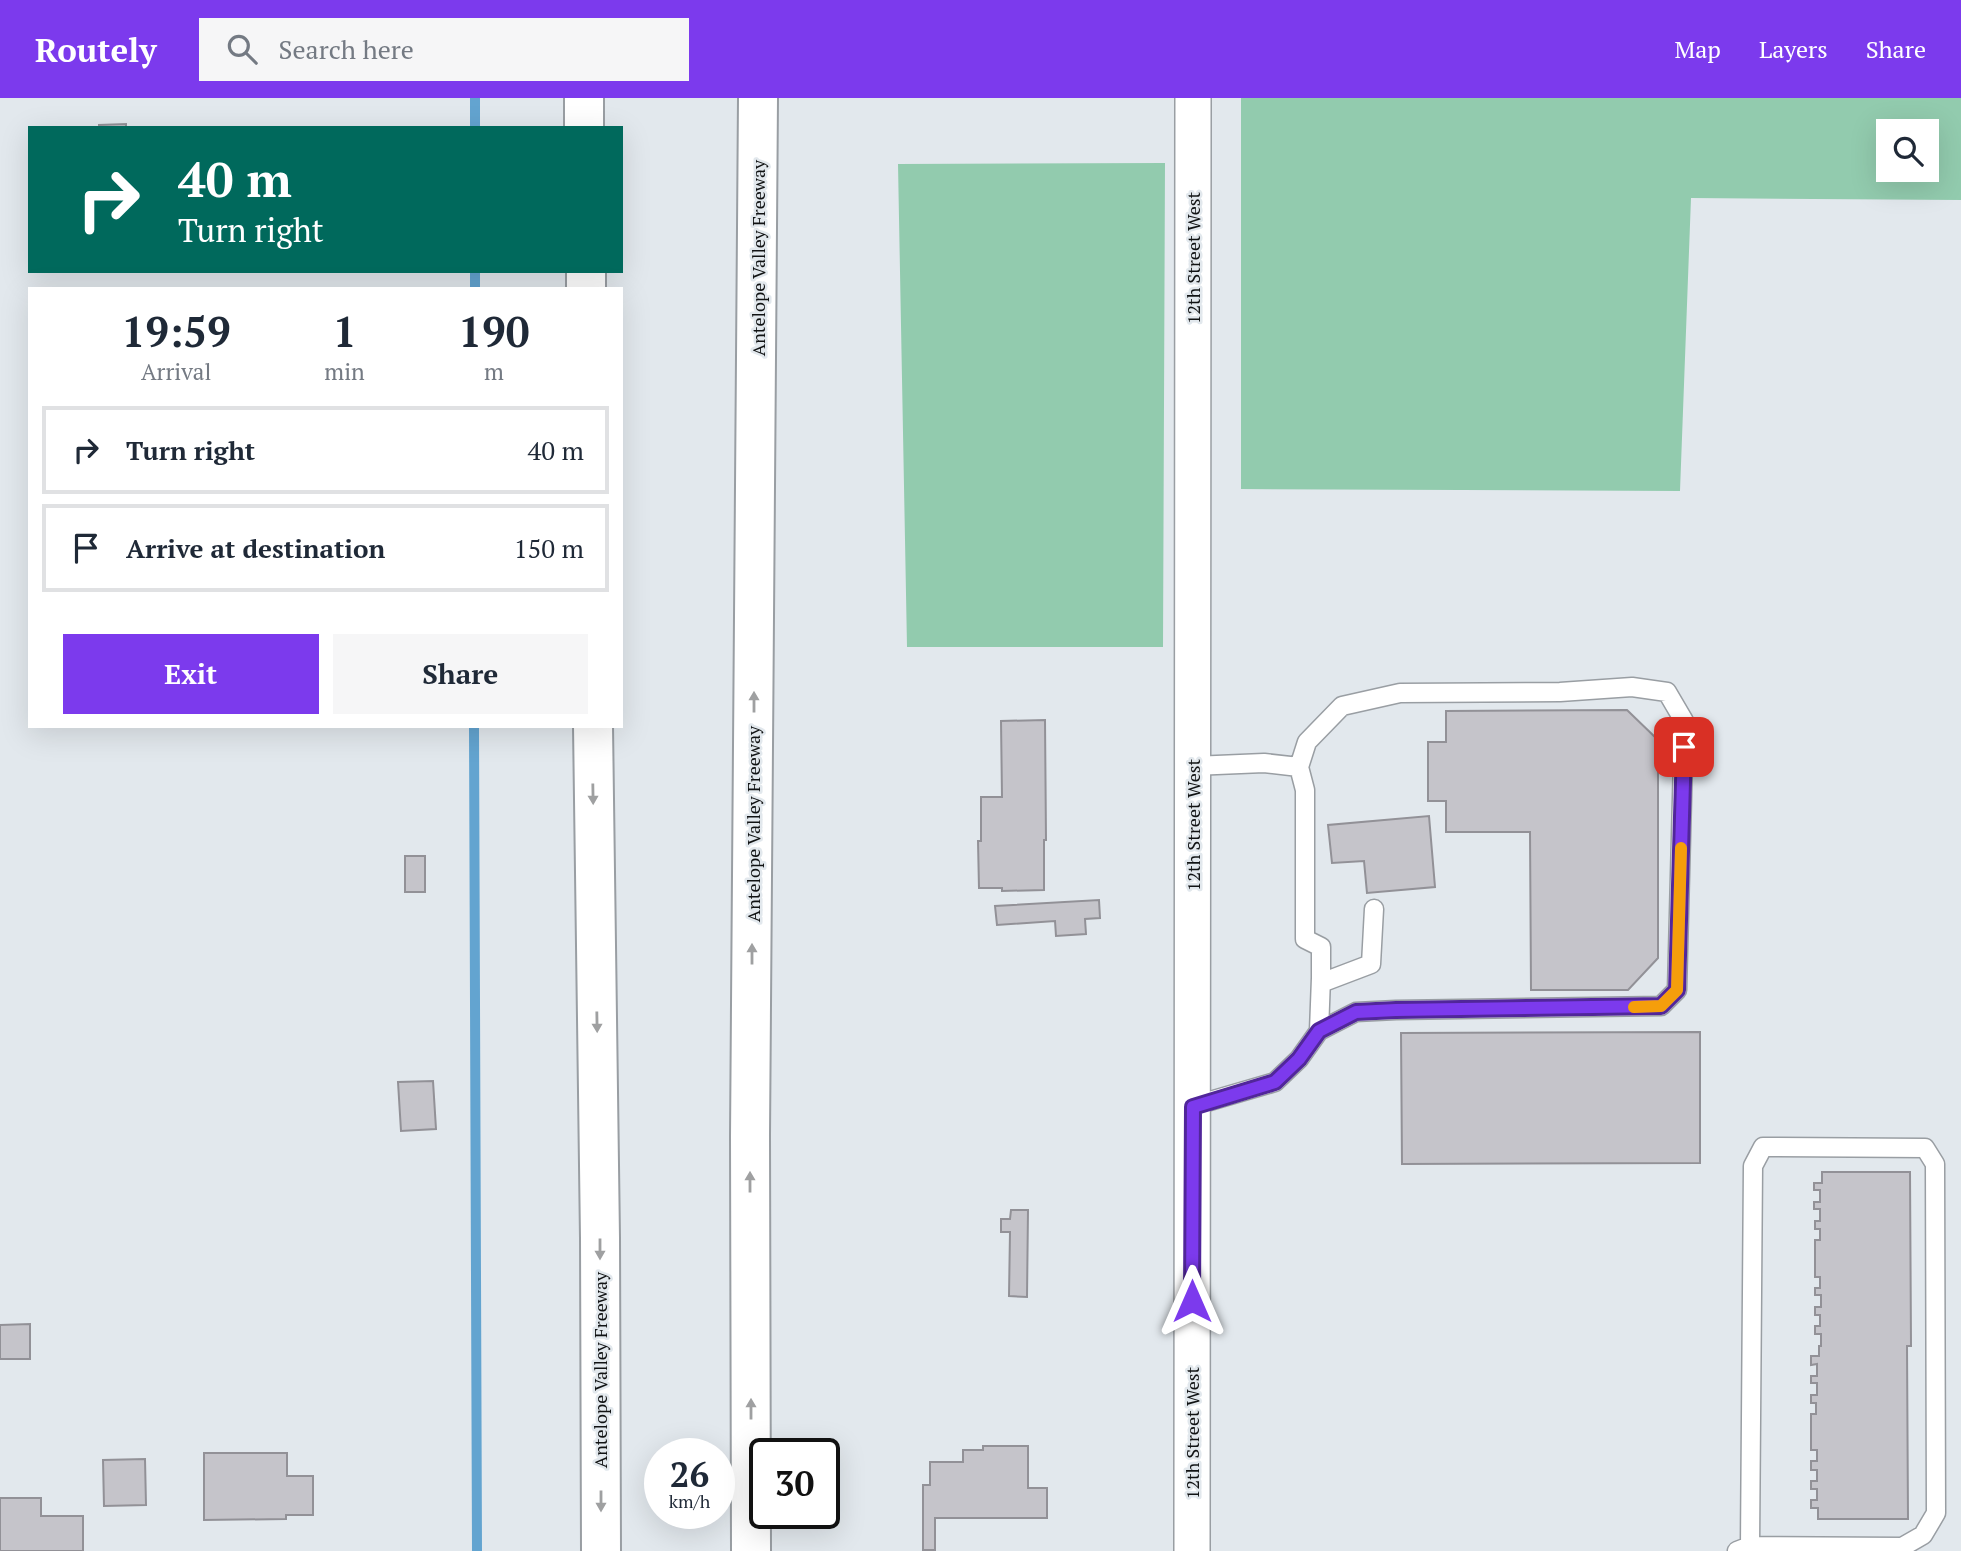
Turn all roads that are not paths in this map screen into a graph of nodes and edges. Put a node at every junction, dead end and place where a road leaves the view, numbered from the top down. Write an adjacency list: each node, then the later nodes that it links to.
1 (584, 98): 4 (highway)
2 (760, 98): 14 (highway, Antelope Valley Freeway, one-way to 2)
3 (1193, 98): 6 (street, 12th Street West)
4 (584, 126)
5 (593, 728): 13 (highway, Antelope Valley Freeway, one-way to 13)
6 (1193, 766): 7 (lane); 11 (street, 12th Street West)
7 (1299, 767): 9 (lane); 10 (lane)
8 (1374, 909): 9 (lane)
9 (1321, 978): 10 (lane)
10 (1319, 1031): 11 (lane)
11 (1193, 1107): 15 (street, 12th Street West)
12 (1744, 1548): 12 (lane)
13 (601, 1551)
14 (751, 1551)
15 (1192, 1551)

